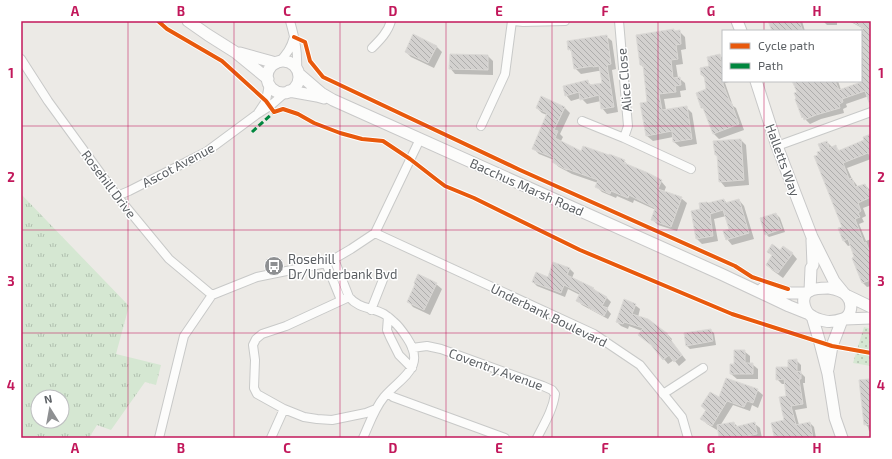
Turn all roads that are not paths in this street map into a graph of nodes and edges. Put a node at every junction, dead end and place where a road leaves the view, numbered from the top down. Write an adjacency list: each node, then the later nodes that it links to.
1 (188, 21): 9 (main road)
2 (290, 21): 7 (street)
3 (391, 21): 8 (street)
4 (513, 21): 5 (street); 20 (street)
5 (566, 21)
6 (619, 21): 21 (street, Alice Close)
7 (294, 37): 11 (street); 12 (street)
8 (372, 48)
9 (235, 52): 11 (main road); 13 (main road)
10 (21, 59): 25 (street, Rosehill Drive)
11 (278, 62): 12 (main road); 13 (main road)
12 (298, 71): 15 (main road); 16 (main road, Bacchus Marsh Road)
13 (268, 82): 15 (main road); 18 (street)
14 (756, 82): 23 (main road, Halletts Way)
15 (288, 92): 16 (main road, Bacchus Marsh Road); 18 (street, Ascot Avenue)
16 (333, 100): 22 (main road, Bacchus Marsh Road)
17 (871, 112): 23 (street)
18 (256, 115): 25 (street, Ascot Avenue)
19 (582, 121): 21 (street)
20 (481, 126)
21 (624, 138): 24 (street)
22 (420, 140): 26 (street); 29 (main road, Bacchus Marsh Road)
23 (777, 146): 27 (main road, Halletts Way)
24 (691, 169)
25 (117, 196): 33 (street, Rosehill Drive)
26 (375, 233): 28 (street); 47 (street, Underbank Boulevard)
27 (812, 237): 31 (main road, Halletts Way); 32 (main road, Halletts Way)
28 (330, 261): 33 (street); 34 (street); 35 (street)
29 (721, 274): 31 (main road, Bacchus Marsh Road); 38 (main road, Bacchus Marsh Road)
30 (384, 276): 37 (street)
31 (808, 292): 32 (main road); 38 (main road)
32 (845, 294): 36 (main road); 41 (main road)
33 (212, 295): 51 (street)
34 (349, 297): 35 (street); 37 (street)
35 (341, 300): 49 (street)
36 (871, 307)
37 (371, 310): 39 (street)
38 (810, 315): 41 (main road); 45 (main road)
39 (388, 317): 42 (street); 43 (street)
40 (871, 318): 41 (main road)
41 (843, 319): 45 (main road)
42 (412, 348): 43 (street); 54 (street, Coventry Avenue)
43 (412, 368): 46 (street)
44 (703, 368): 47 (street)
45 (828, 374): 56 (main road)
46 (388, 393): 48 (street); 50 (street)
47 (663, 394): 55 (street, Underbank Boulevard)
48 (376, 408): 49 (street); 53 (street)
49 (284, 409): 52 (street)
50 (499, 437)
51 (159, 438)
52 (271, 438)
53 (363, 438)
54 (537, 438)
55 (688, 438)
56 (842, 438)

